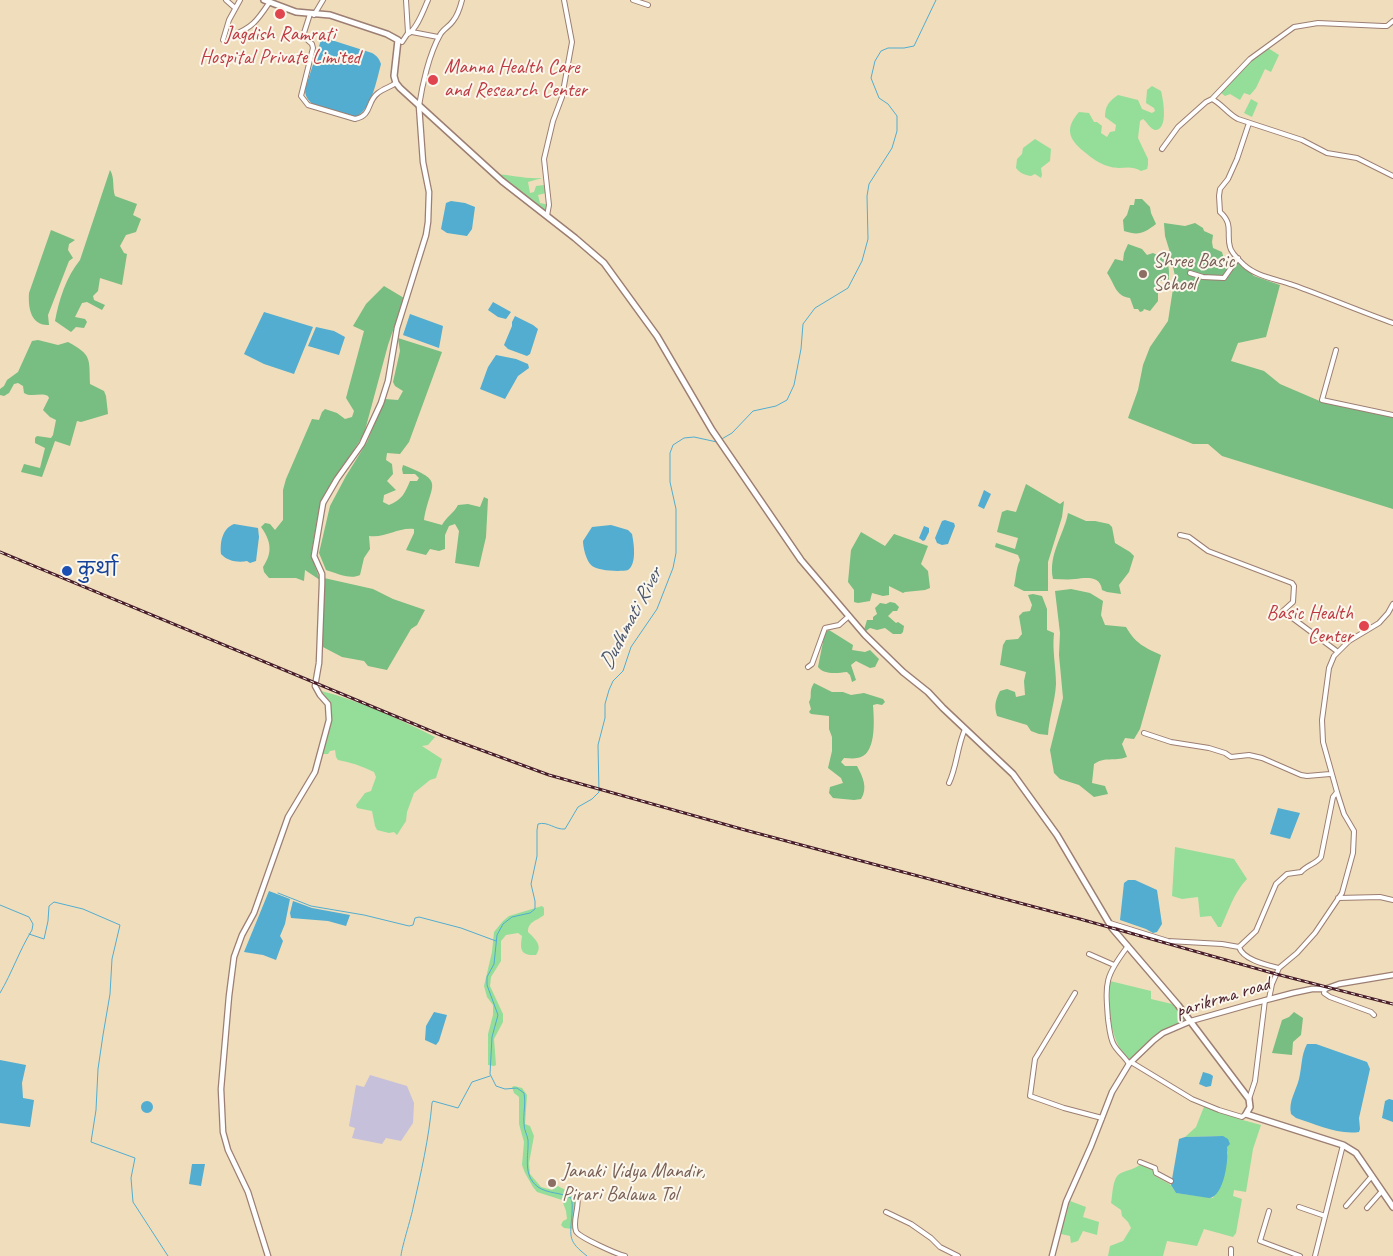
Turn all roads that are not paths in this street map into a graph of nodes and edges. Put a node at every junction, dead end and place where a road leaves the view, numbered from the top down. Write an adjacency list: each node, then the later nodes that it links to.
1 (226, 0): 11 (street)
2 (240, 0): 11 (street)
3 (323, 0): 12 (street)
4 (406, 0): 14 (street)
5 (428, 0): 14 (street)
6 (462, 0): 16 (street)
7 (564, 0): 25 (street)
8 (633, 0): 10 (street)
9 (270, 2): 12 (main road); 15 (street)
10 (648, 5)
11 (235, 8): 17 (street)
12 (312, 15): 18 (main road); 19 (street)
13 (1393, 21): 20 (street)
14 (410, 33): 16 (street); 18 (street)
15 (231, 36)
16 (438, 38): 21 (street)
17 (223, 40)
18 (398, 40): 19 (main road)
19 (396, 83): 21 (main road)
20 (1212, 99): 22 (street); 23 (street)
21 (419, 106): 25 (main road); 73 (street)
22 (1249, 123): 24 (street); 26 (street)
23 (1162, 149)
24 (1393, 176)
25 (547, 216): 33 (main road)
26 (1238, 258): 27 (street); 28 (street)
27 (1190, 273)
28 (1393, 323)
29 (1336, 350): 30 (street)
30 (1393, 415)
31 (1180, 535): 34 (street)
32 (1393, 604): 34 (street)
33 (849, 616): 35 (street); 36 (main road)
34 (1338, 652): 38 (street)
35 (808, 667)
36 (965, 729): 39 (street); 43 (main road)
37 (1144, 732): 38 (street)
38 (1330, 774): 40 (street)
39 (949, 783)
40 (1337, 792): 41 (street); 45 (street)
41 (1338, 898): 42 (street); 48 (street)
42 (1393, 900)
43 (1110, 923): 44 (main road); 45 (street)
44 (1128, 946): 47 (street); 54 (main road)
45 (1239, 947): 48 (street)
46 (1090, 954): 47 (street)
47 (1114, 965): 55 (street)
48 (1280, 968): 52 (street)
49 (1393, 975): 50 (street, parikrma road)
50 (1325, 989): 52 (street, parikrma road); 53 (street)
51 (1075, 993): 58 (street)
52 (1267, 1000): 54 (street, parikrma road); 56 (street)
53 (1374, 1015)
54 (1191, 1021): 55 (street, parikrma road); 56 (main road)
55 (1130, 1063): 57 (street); 58 (street, parikrma road)
56 (1249, 1099): 57 (main road)
57 (1246, 1114): 59 (main road)
58 (1102, 1118): 76 (street, parikrma road)
59 (1343, 1145): 61 (main road); 71 (street)
60 (1140, 1162): 62 (street)
61 (1372, 1176): 64 (main road); 65 (street)
62 (1171, 1181)
63 (572, 1188): 74 (street)
64 (1382, 1191): 67 (main road); 68 (street)
65 (1346, 1206)
66 (1299, 1207): 71 (street)
67 (1393, 1207)
68 (1367, 1208)
69 (1269, 1211): 78 (street)
70 (886, 1212): 75 (street)
71 (1325, 1216): 79 (street)
72 (1232, 1249): 77 (street)
73 (268, 1256)
74 (625, 1256)
75 (958, 1256)
76 (1052, 1256)
77 (1231, 1256)
78 (1300, 1256)
79 (1315, 1256)

